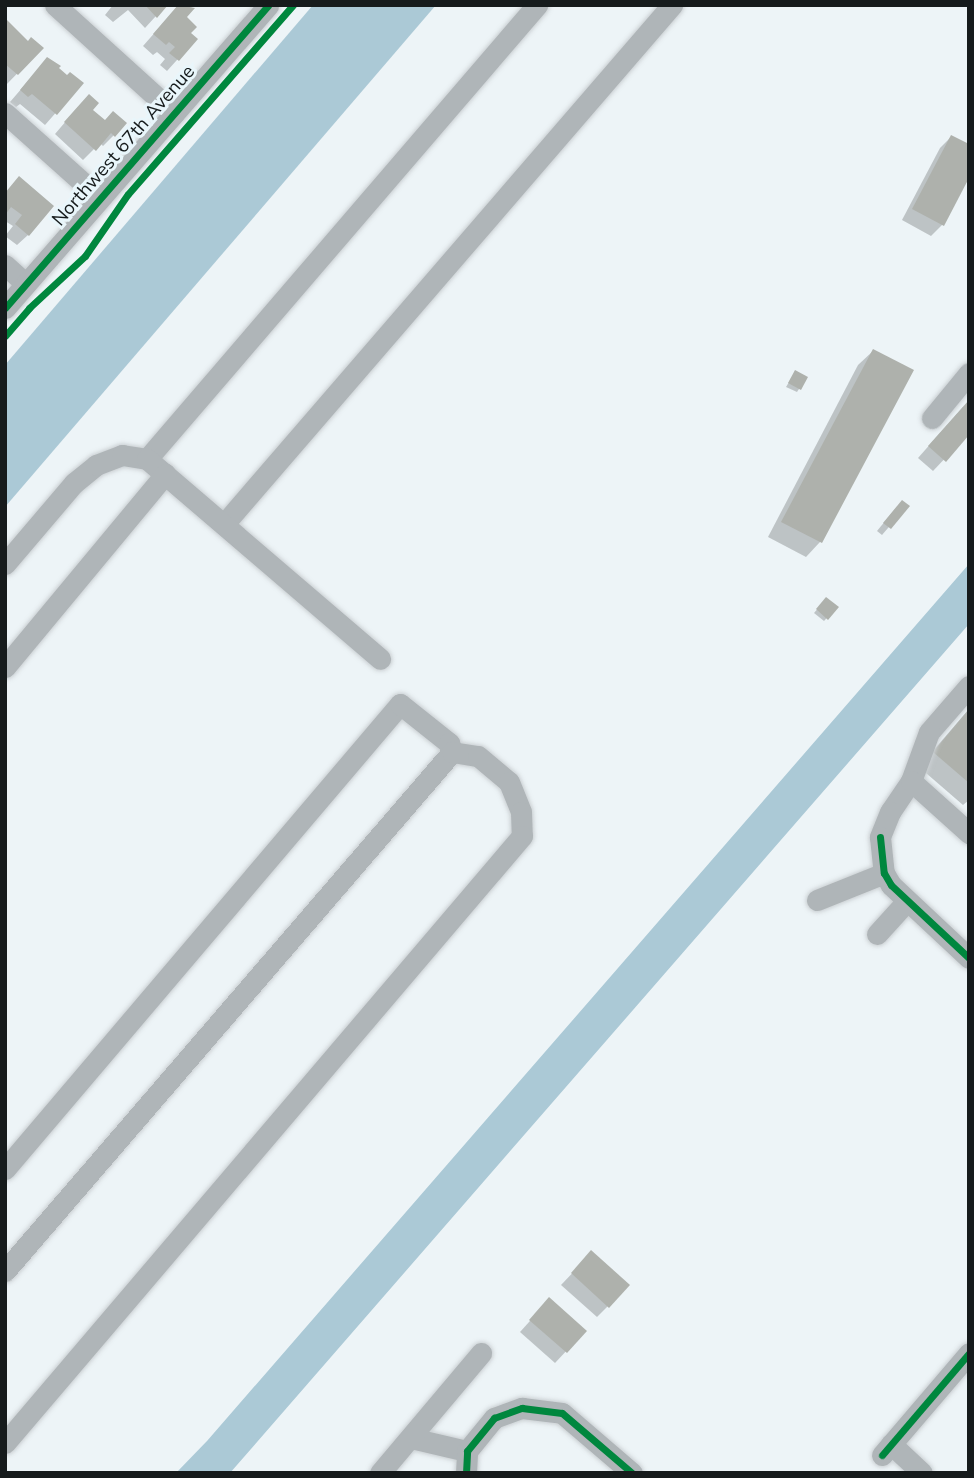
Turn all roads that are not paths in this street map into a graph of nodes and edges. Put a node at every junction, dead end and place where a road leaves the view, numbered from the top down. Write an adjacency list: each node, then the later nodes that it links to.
1 (55, 5): 6 (street)
2 (268, 5): 6 (street, Northwest 67th Avenue)
3 (537, 5): 13 (street)
4 (673, 5): 15 (street)
5 (5, 113): 7 (street)
6 (174, 113): 7 (street, Northwest 67th Avenue)
7 (100, 198): 9 (street, Northwest 67th Avenue)
8 (5, 265): 9 (street)
9 (26, 284): 10 (street, Northwest 67th Avenue)
10 (5, 309)
11 (968, 370): 12 (street)
12 (932, 418)
13 (147, 459): 14 (street); 16 (street)
14 (165, 474): 15 (street); 18 (street)
15 (224, 524): 17 (street)
16 (5, 564)
17 (380, 659)
18 (5, 667)
19 (969, 686): 21 (street)
20 (452, 752): 28 (street); 29 (street); 33 (street)
21 (911, 781): 22 (street); 23 (street)
22 (969, 833)
23 (884, 873): 24 (street); 25 (street)
24 (817, 900)
25 (905, 902): 26 (street); 27 (street)
26 (877, 934)
27 (969, 958)
28 (5, 1170)
29 (5, 1271)
30 (481, 1353): 32 (street)
31 (969, 1353): 38 (street)
32 (411, 1438): 34 (street); 35 (street)
33 (5, 1443)
34 (467, 1451): 36 (street); 37 (street)
35 (380, 1473)
36 (466, 1473)
37 (632, 1473)
38 (922, 1473)

